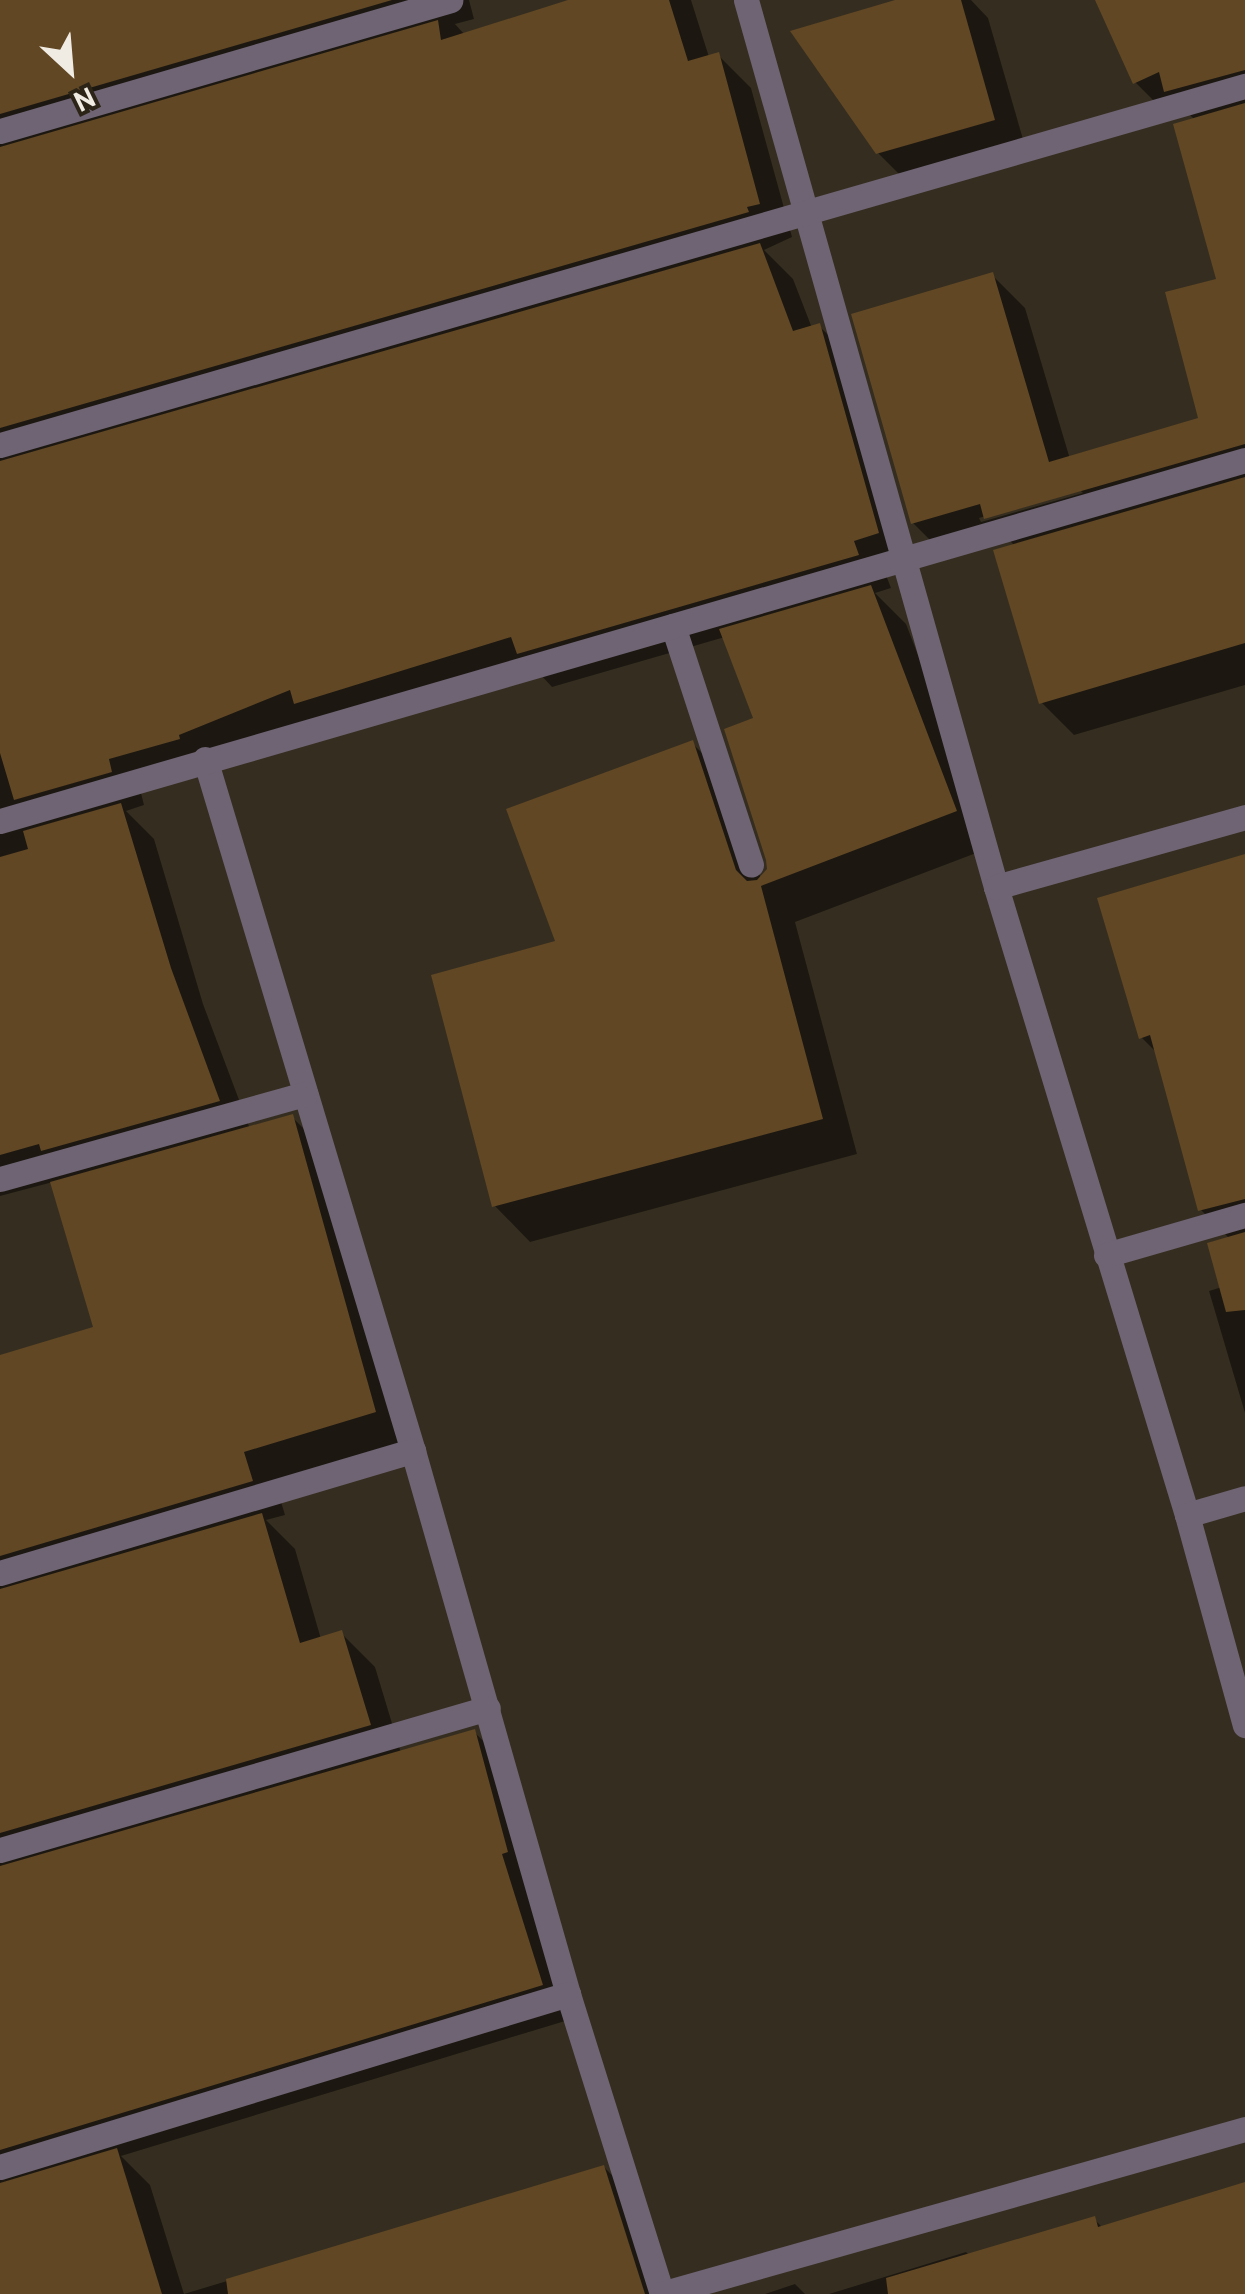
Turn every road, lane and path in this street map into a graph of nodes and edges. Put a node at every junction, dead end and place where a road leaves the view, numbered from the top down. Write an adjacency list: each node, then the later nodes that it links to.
1 (450, 0): 4 (street)
2 (746, 0): 5 (street)
3 (1245, 86): 5 (street)
4 (0, 131)
5 (803, 211): 6 (street); 8 (street)
6 (0, 446)
7 (1245, 460): 8 (street)
8 (903, 557): 9 (street); 14 (street)
9 (673, 626): 10 (street); 13 (street)
10 (205, 758): 12 (street); 15 (street)
11 (1245, 817): 14 (street)
12 (0, 821)
13 (751, 865)
14 (996, 887): 18 (street)
15 (305, 1094): 16 (street); 19 (street)
16 (0, 1180)
17 (1245, 1215): 18 (street)
18 (1106, 1255): 21 (street)
19 (414, 1451): 22 (street); 23 (street)
20 (1245, 1498): 21 (street)
21 (1187, 1516): 24 (street)
22 (0, 1573)
23 (488, 1708): 25 (street); 26 (street)
24 (1245, 1725)
25 (0, 1850)
26 (568, 1994): 28 (street); 29 (street)
27 (1245, 2130): 29 (street)
28 (0, 2166)
29 (662, 2294)

